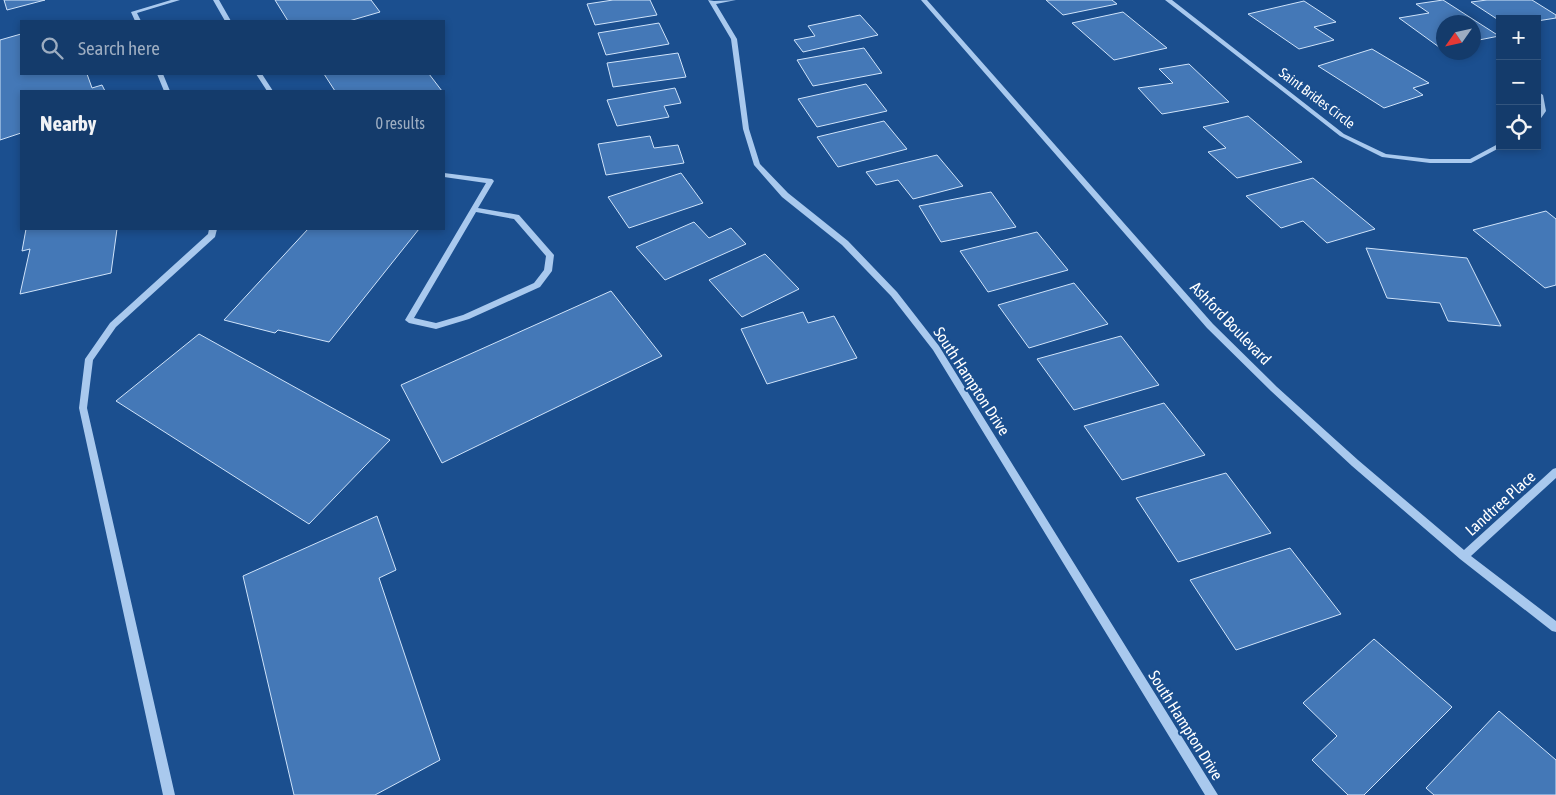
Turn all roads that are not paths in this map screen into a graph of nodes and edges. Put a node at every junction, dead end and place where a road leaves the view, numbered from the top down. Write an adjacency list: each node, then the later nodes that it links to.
1 (177, 0): 7 (street)
2 (216, 0): 8 (street)
3 (733, 0): 6 (street)
4 (924, 0): 20 (street, Ashford Boulevard)
5 (1168, 0): 15 (street, Saint Brides Circle)
6 (712, 2): 23 (street, South Hampton Drive)
7 (138, 20)
8 (227, 20)
9 (160, 75): 11 (street)
10 (260, 75): 12 (street)
11 (167, 90)
12 (269, 90)
13 (1541, 100): 14 (street)
14 (1541, 114)
15 (1496, 147)
16 (445, 175): 17 (street)
17 (473, 209): 17 (street)
18 (215, 231): 22 (street)
19 (1556, 472): 20 (street, Landtree Place)
20 (1464, 556): 21 (street, Ashford Boulevard)
21 (1556, 627)
22 (168, 795)
23 (1212, 795)

